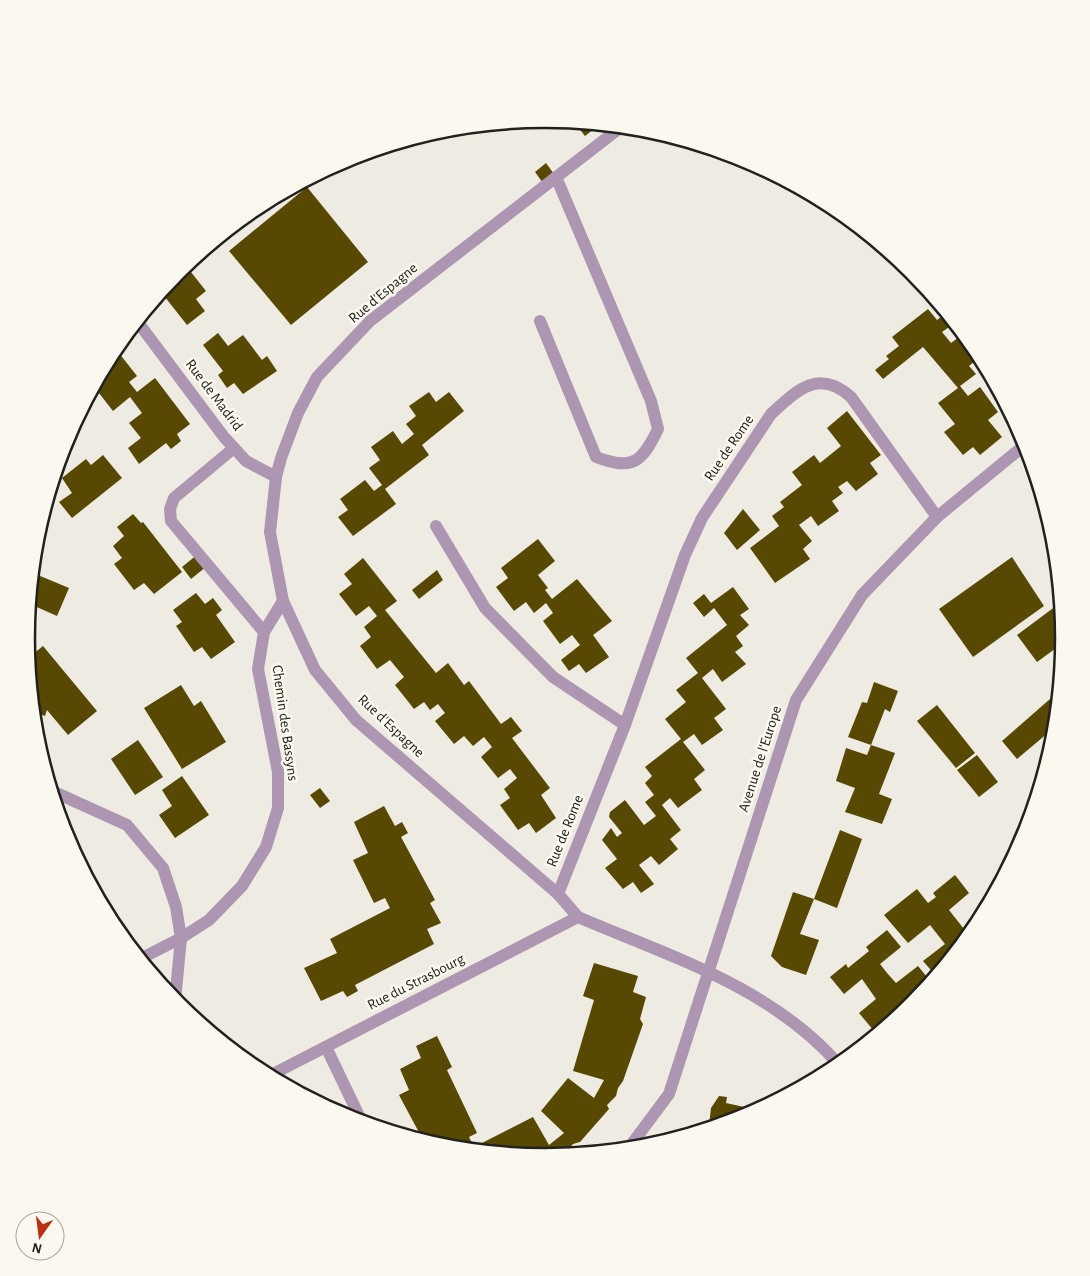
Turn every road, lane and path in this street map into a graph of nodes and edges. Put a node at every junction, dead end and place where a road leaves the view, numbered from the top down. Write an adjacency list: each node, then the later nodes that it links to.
1 (614, 132): 2 (street, Rue d'Espagne)
2 (556, 177): 3 (street); 7 (street, Rue d'Espagne)
3 (540, 321)
4 (142, 326): 5 (street, Rue de Madrid)
5 (234, 448): 7 (street, Rue de Madrid); 11 (street)
6 (1019, 450): 8 (street, Avenue de l'Europe)
7 (276, 477): 10 (street, Rue d'Espagne)
8 (937, 517): 12 (street, Rue de Rome); 18 (street, Avenue de l'Europe)
9 (436, 526): 12 (street)
10 (283, 601): 11 (street, Chemin des Bassyns); 14 (street, Rue d'Espagne)
11 (264, 632): 16 (street, Chemin des Bassyns)
12 (625, 725): 14 (street, Rue de Rome)
13 (60, 794): 16 (street)
14 (558, 894): 15 (street, Rue d'Espagne)
15 (578, 917): 18 (street, Rue d'Espagne); 20 (street, Rue du Strasbourg)
16 (181, 938): 17 (street, Chemin des Bassyns); 19 (street)
17 (146, 956)
18 (709, 973): 21 (street, Rue d'Espagne); 24 (street, Avenue de l'Europe)
19 (176, 990)
20 (326, 1047): 22 (street, Rue du Strasbourg); 23 (street)
21 (833, 1058)
22 (277, 1072)
23 (357, 1112)
24 (635, 1140)

